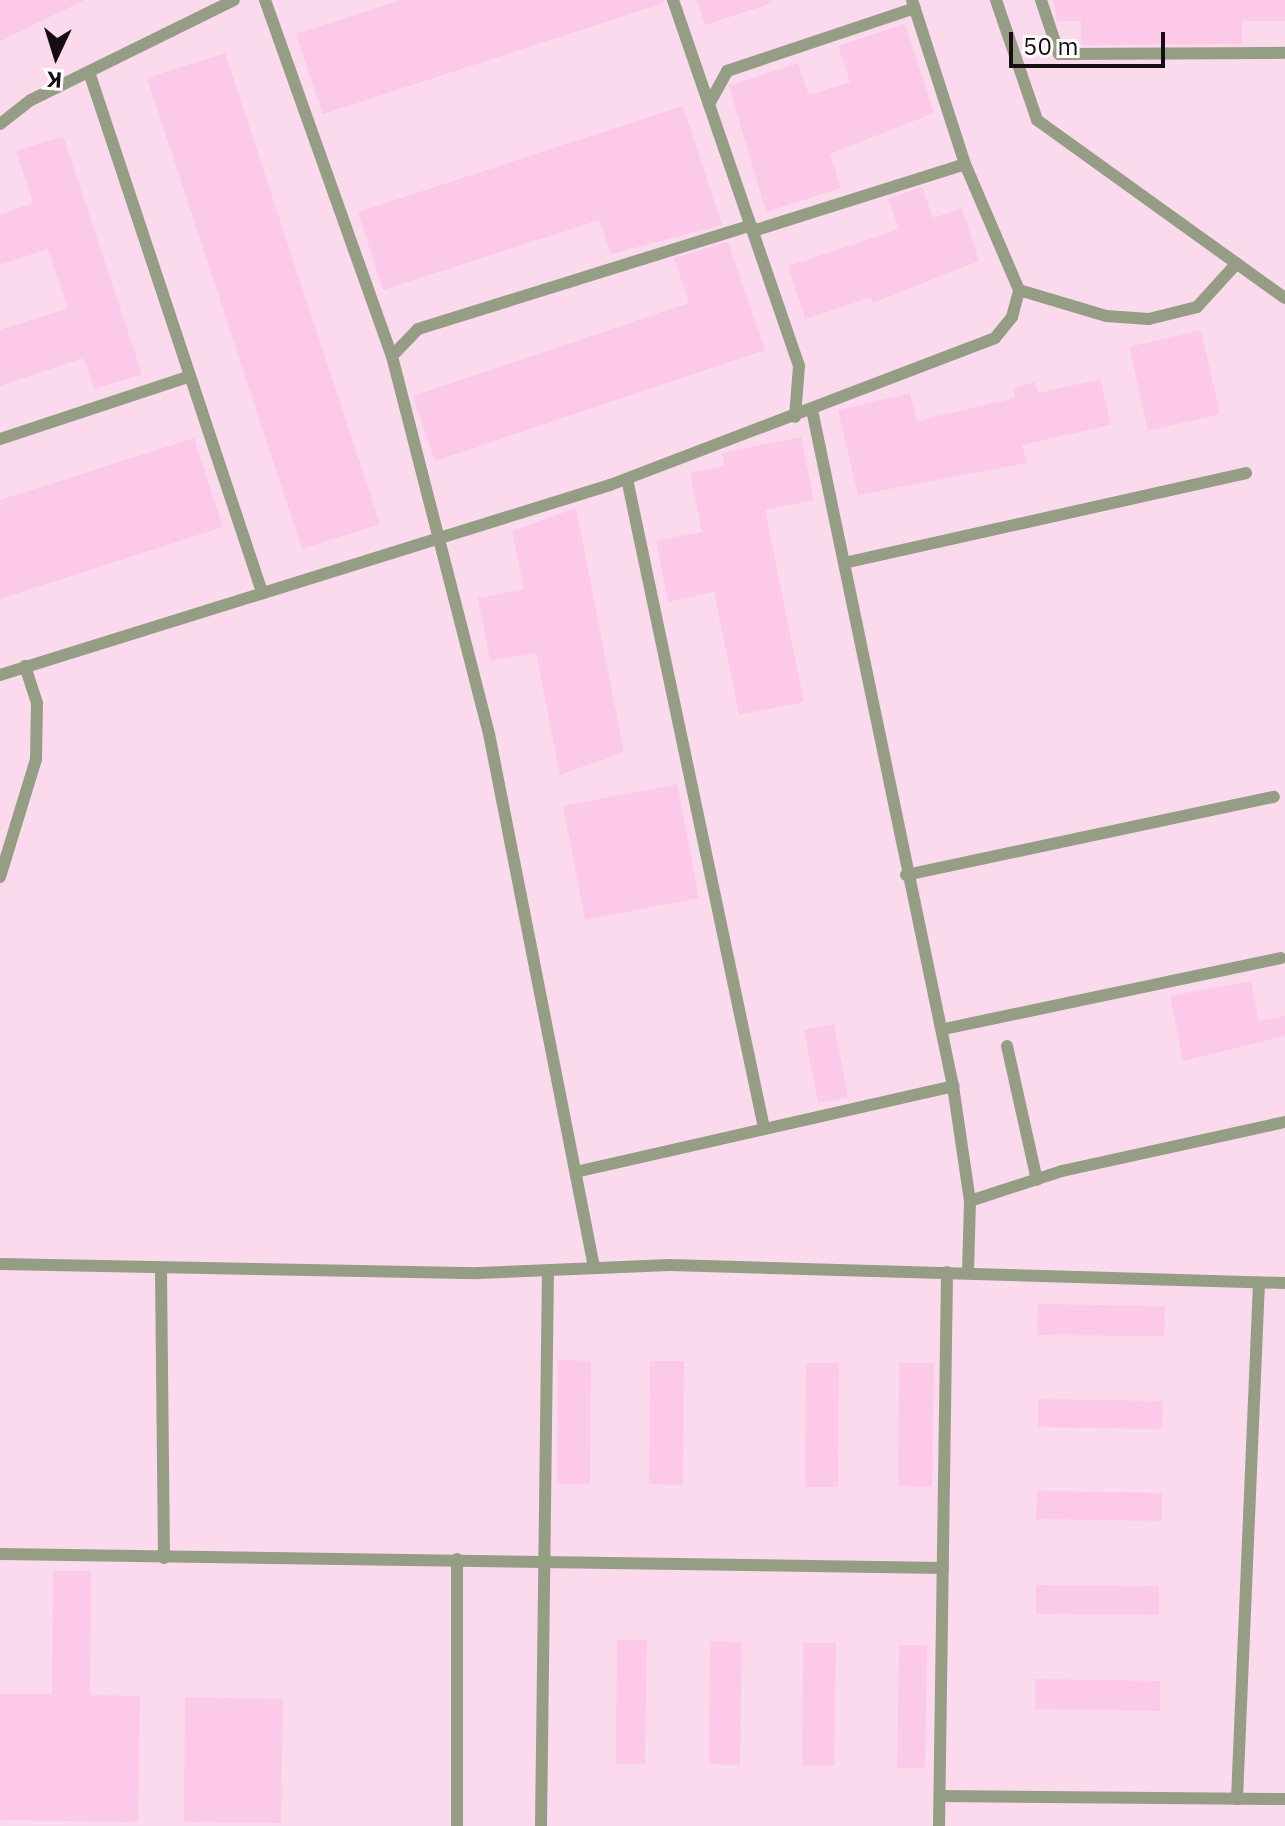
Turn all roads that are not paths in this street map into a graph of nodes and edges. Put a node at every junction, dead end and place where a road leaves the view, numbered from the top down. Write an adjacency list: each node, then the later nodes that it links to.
1 (234, 0): 8 (lane)
2 (265, 0): 16 (lane)
3 (673, 0): 9 (lane)
4 (996, 0): 13 (lane)
5 (1041, 0): 7 (lane)
6 (914, 4): 9 (lane); 11 (lane)
7 (1285, 53)
8 (89, 72): 10 (lane); 17 (lane)
9 (709, 104): 12 (lane)
10 (0, 124)
11 (965, 164): 12 (lane); 14 (lane)
12 (752, 228): 16 (lane); 19 (lane)
13 (1237, 263): 14 (lane); 15 (lane)
14 (1019, 290): 18 (lane)
15 (1285, 298)
16 (392, 356): 23 (lane)
17 (190, 376): 20 (lane); 25 (lane)
18 (812, 410): 19 (lane); 24 (lane)
19 (795, 417): 22 (lane)
20 (0, 439)
21 (1246, 473): 24 (lane)
22 (627, 479): 23 (lane); 36 (lane)
23 (439, 536): 25 (lane); 37 (lane)
24 (844, 563): 29 (lane)
25 (262, 592): 26 (lane)
26 (25, 666): 27 (lane); 30 (lane)
27 (0, 675)
28 (1274, 797): 29 (lane)
29 (906, 875): 32 (lane)
30 (0, 877)
31 (1281, 958): 32 (lane)
32 (944, 1029): 34 (lane)
33 (1007, 1046): 38 (lane)
34 (953, 1086): 36 (lane); 39 (lane)
35 (1285, 1122): 38 (lane)
36 (764, 1128): 37 (lane)
37 (580, 1171): 41 (lane)
38 (1037, 1180): 39 (lane)
39 (970, 1201): 45 (lane)
40 (0, 1264): 42 (lane)
41 (594, 1267): 43 (lane); 44 (lane)
42 (161, 1272): 43 (lane); 49 (lane)
43 (548, 1272): 51 (lane)
44 (947, 1272): 45 (lane); 52 (lane)
45 (968, 1273): 46 (lane)
46 (1259, 1282): 47 (lane); 54 (lane)
47 (1285, 1283)
48 (0, 1554): 49 (lane)
49 (164, 1558): 50 (lane)
50 (457, 1559): 51 (lane); 56 (lane)
51 (543, 1559): 52 (lane); 57 (lane)
52 (943, 1568): 53 (lane)
53 (940, 1796): 54 (lane); 58 (lane)
54 (1237, 1799): 55 (lane)
55 (1285, 1799)
56 (457, 1826)
57 (541, 1826)
58 (939, 1826)

